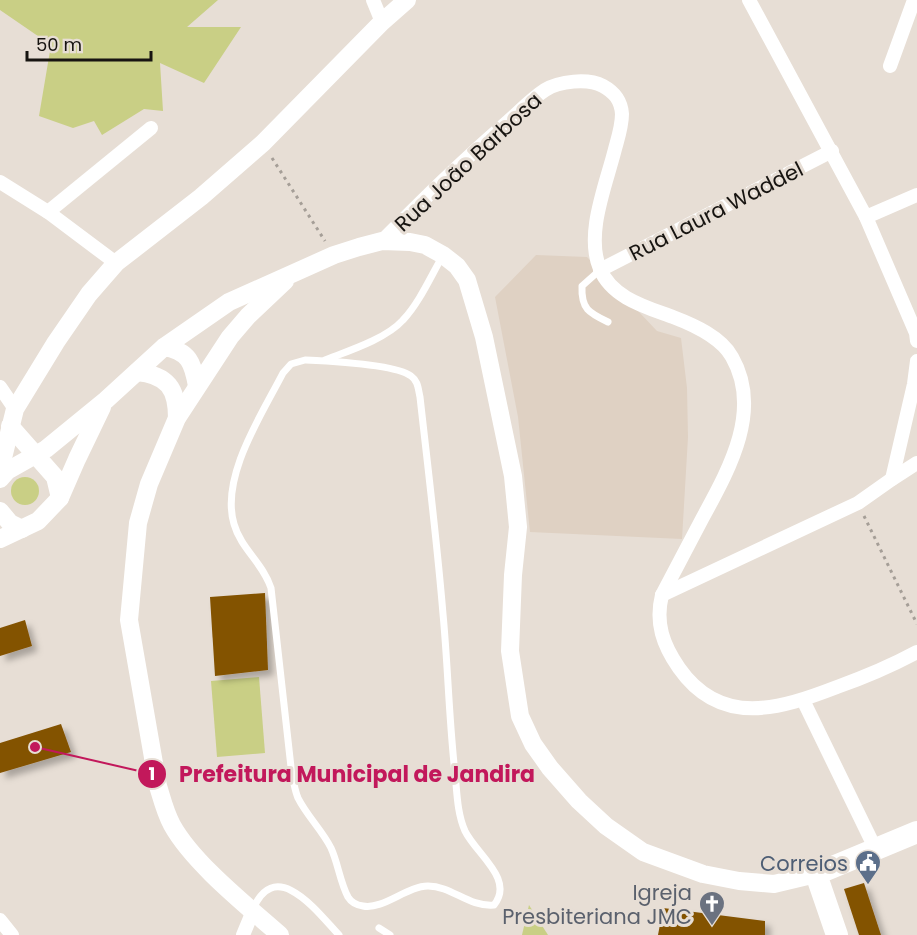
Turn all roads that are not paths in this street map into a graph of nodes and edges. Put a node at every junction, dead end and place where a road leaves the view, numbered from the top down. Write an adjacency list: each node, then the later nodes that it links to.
1 (373, 0): 5 (street)
2 (407, 0): 5 (street)
3 (749, 0): 8 (street)
4 (914, 0): 6 (street)
5 (382, 22): 15 (street)
6 (890, 66)
7 (152, 128): 11 (street)
8 (832, 151): 12 (street); 16 (street, Rua Laura Waddel)
9 (0, 182): 11 (street)
10 (917, 195): 12 (street)
11 (48, 212): 15 (street)
12 (866, 217): 19 (street)
13 (382, 241): 14 (street); 16 (street, Rua João Barbosa); 17 (street)
14 (443, 255): 21 (lane); 43 (street)
15 (116, 263): 27 (street)
16 (600, 270): 18 (lane); 38 (street, Rua João Barbosa)
17 (291, 276): 20 (street); 24 (street)
18 (608, 322)
19 (917, 341)
20 (164, 347): 23 (street); 24 (street)
21 (322, 361): 21 (lane)
22 (917, 361): 33 (street)
23 (137, 372): 26 (street); 28 (street)
24 (197, 386): 28 (street)
25 (0, 387): 27 (street)
26 (106, 400): 29 (street); 34 (street)
27 (12, 418): 29 (street); 31 (street)
28 (177, 418): 44 (street)
29 (37, 455): 32 (street); 34 (street)
30 (917, 463): 33 (street)
31 (0, 470)
32 (0, 479)
33 (892, 479): 38 (street)
34 (60, 498): 36 (street)
35 (0, 511): 36 (street)
36 (22, 530): 37 (street)
37 (0, 539)
38 (662, 595): 40 (street, Rua João Barbosa)
39 (917, 652): 40 (street, Rua João Barbosa)
40 (803, 700): 42 (street)
41 (917, 832): 42 (main road)
42 (876, 850): 43 (main road)
43 (816, 874): 52 (main road)
44 (253, 911): 48 (street); 49 (street); 50 (lane)
45 (0, 920): 47 (street)
46 (380, 928): 51 (lane)
47 (12, 935)
48 (243, 935)
49 (279, 935)
50 (339, 935)
51 (390, 935)
52 (837, 935)

